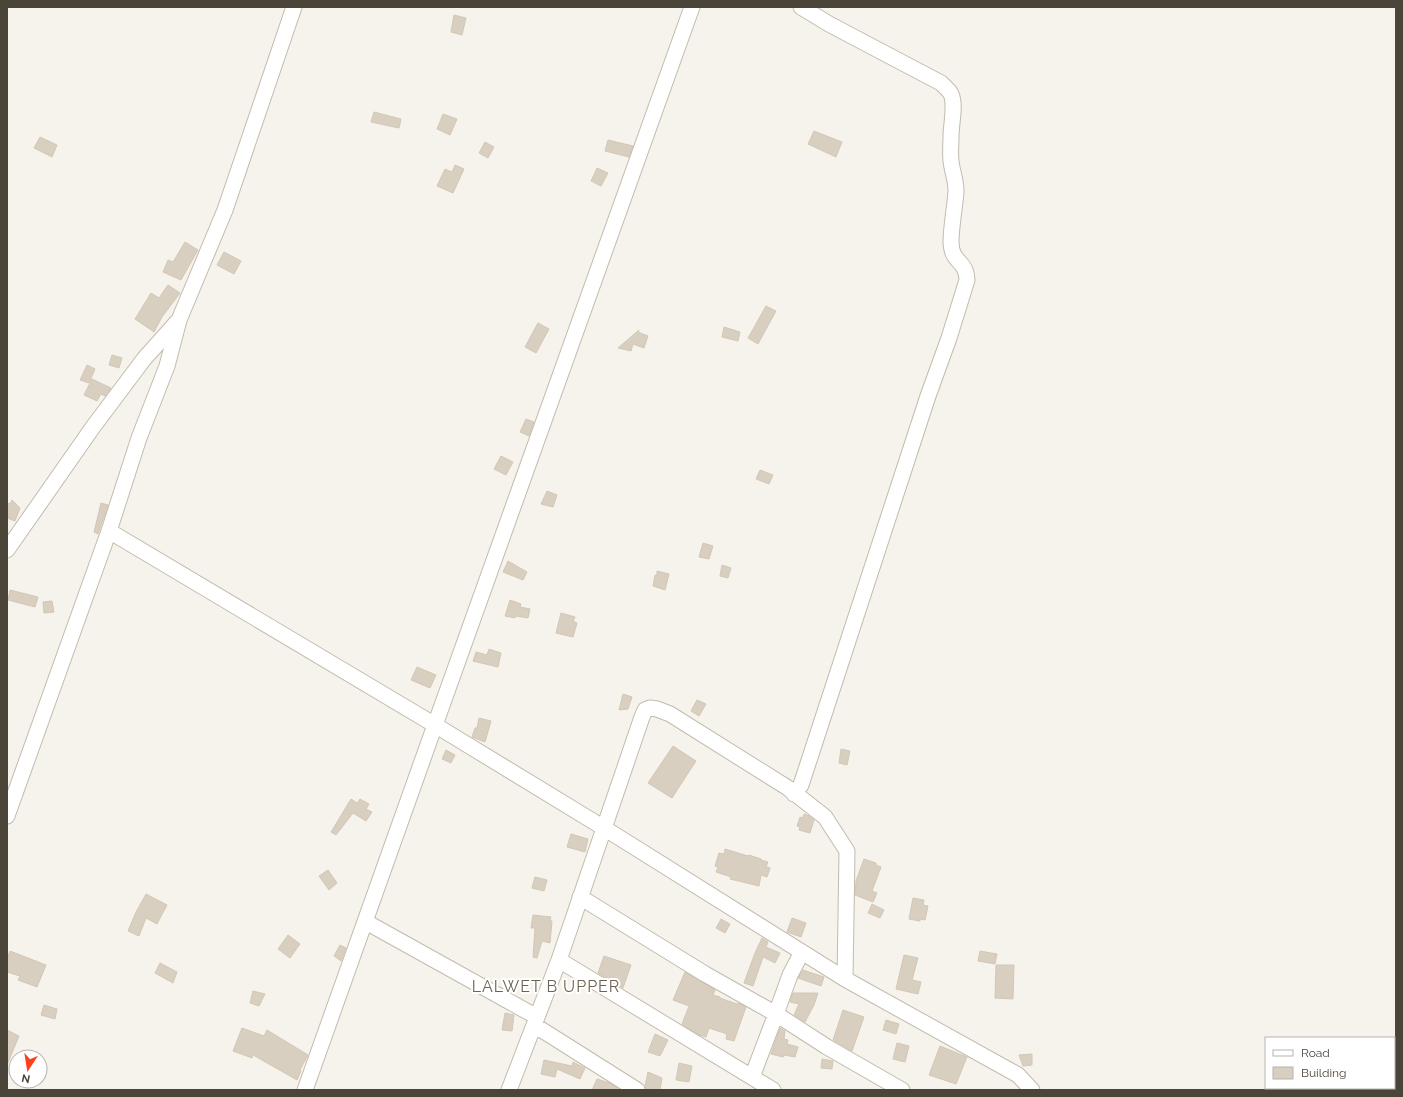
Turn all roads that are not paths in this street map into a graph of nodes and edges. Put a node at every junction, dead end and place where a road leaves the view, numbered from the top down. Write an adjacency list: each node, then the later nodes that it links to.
1 (294, 7): 4 (street)
2 (692, 7): 7 (street)
3 (801, 7): 8 (street)
4 (180, 320): 5 (street); 6 (street)
5 (109, 530): 7 (street); 9 (street)
6 (9, 544)
7 (435, 725): 10 (street); 12 (street)
8 (794, 794): 10 (street); 15 (street)
9 (7, 816)
10 (604, 828): 11 (street); 13 (street)
11 (580, 897): 14 (street); 16 (street)
12 (366, 922): 17 (street); 19 (street)
13 (802, 952): 15 (street); 16 (street)
14 (558, 960): 17 (street); 18 (street)
15 (845, 979): 24 (street)
16 (776, 1014): 18 (street); 23 (street)
17 (536, 1021): 20 (street); 21 (street)
18 (752, 1077): 22 (street)
19 (305, 1090)
20 (510, 1090)
21 (638, 1090)
22 (773, 1090)
23 (902, 1090)
24 (1032, 1090)

